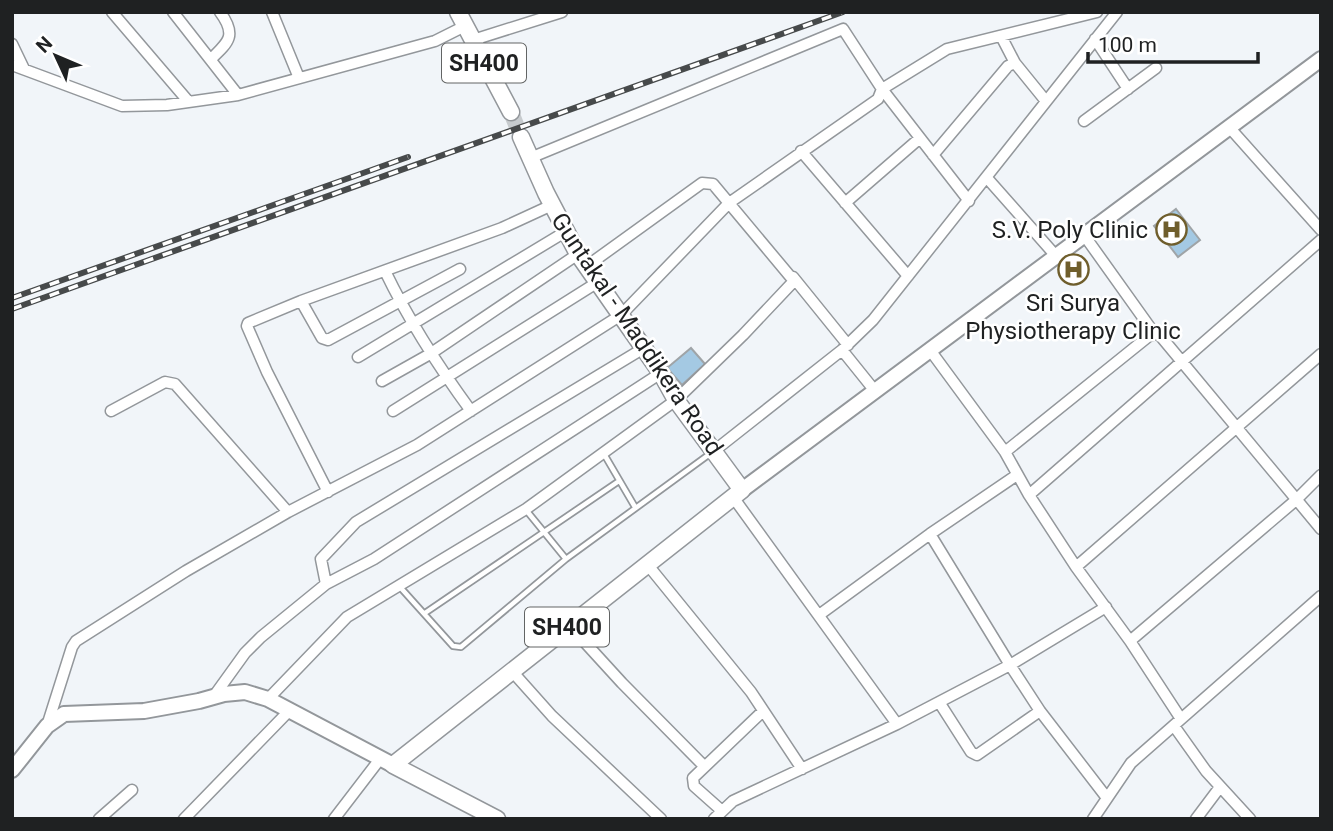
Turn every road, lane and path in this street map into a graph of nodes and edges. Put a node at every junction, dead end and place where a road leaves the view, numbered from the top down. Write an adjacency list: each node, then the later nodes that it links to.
1 (112, 12): 23 (street)
2 (173, 12): 12 (street)
3 (220, 12): 12 (street)
4 (272, 12): 18 (street)
5 (562, 12): 8 (street)
6 (1097, 12): 9 (street)
7 (1117, 12): 10 (street)
8 (466, 26): 18 (street); 24 (main road, SH400)
9 (1001, 36): 14 (street); 19 (street)
10 (1095, 39): 20 (street); 22 (street)
11 (12, 44): 17 (street)
12 (211, 59): 21 (street)
13 (1321, 59): 26 (street)
14 (1015, 64): 22 (street); 30 (street)
15 (12, 65): 17 (street)
16 (1156, 68): 20 (street)
17 (24, 69): 23 (street)
18 (299, 78): 21 (street)
19 (882, 89): 28 (street); 29 (street); 31 (street)
20 (1128, 89): 25 (street)
21 (238, 95): 23 (street)
22 (1045, 100): 32 (street)
23 (188, 101)
24 (511, 113)
25 (1084, 121)
26 (1229, 127): 37 (street); 39 (street)
27 (521, 137): 31 (main road, Guntakal - Maddikera Road)
28 (920, 138): 30 (street); 35 (street)
29 (801, 151): 34 (street); 35 (street)
30 (933, 155): 33 (street)
31 (530, 158): 36 (main road, Guntakal - Maddikera Road)
32 (987, 178): 33 (street); 41 (street)
33 (969, 201): 45 (street)
34 (729, 203): 42 (street); 46 (street); 50 (street)
35 (845, 203): 45 (street)
36 (552, 205): 38 (main road, Guntakal - Maddikera Road); 44 (street)
37 (1321, 230)
38 (565, 232): 42 (main road, Guntakal - Maddikera Road); 51 (street)
39 (1084, 235): 41 (street); 52 (street)
40 (1321, 240): 59 (street)
41 (1056, 256): 55 (street)
42 (582, 260): 47 (main road, Guntakal - Maddikera Road); 56 (street)
43 (460, 269): 49 (street)
44 (385, 271): 48 (street); 49 (street)
45 (908, 276): 53 (street)
46 (793, 277): 53 (street); 64 (street)
47 (598, 282): 50 (main road, Guntakal - Maddikera Road); 61 (street)
48 (301, 301): 49 (street); 75 (street)
49 (400, 302): 51 (street)
50 (621, 315): 54 (main road, Guntakal - Maddikera Road); 67 (street)
51 (412, 324): 56 (street); 58 (street)
52 (1154, 333): 59 (street); 70 (street)
53 (845, 347): 63 (street); 69 (street)
54 (644, 348): 60 (main road, Guntakal - Maddikera Road); 88 (street)
55 (930, 350): 63 (street); 70 (street)
56 (430, 354): 61 (street); 62 (street)
57 (1321, 354): 68 (street)
58 (358, 357)
59 (1183, 362): 68 (street); 77 (street)
60 (661, 373): 64 (main road, Guntakal - Maddikera Road); 88 (street)
61 (447, 378): 66 (street); 67 (street)
62 (382, 382)
63 (875, 391): 76 (street)
64 (676, 400): 69 (main road, Guntakal - Maddikera Road); 71 (street)
65 (111, 411): 81 (street)
66 (393, 411)
67 (471, 411): 75 (street)
68 (1236, 429): 78 (street); 87 (street)
69 (714, 450): 76 (main road, Guntakal - Maddikera Road); 79 (lane)
70 (1005, 452): 72 (street)
71 (604, 454): 74 (lane); 80 (street)
72 (1017, 475): 77 (street); 84 (street)
73 (1321, 475): 78 (street)
74 (619, 481): 79 (lane); 83 (lane)
75 (328, 492): 81 (street)
76 (737, 494): 86 (main road, SH400); 93 (street)
77 (1029, 495): 87 (street)
78 (1296, 500): 82 (street); 95 (street)
79 (635, 508): 85 (lane)
80 (526, 509): 83 (lane); 89 (street)
81 (288, 512): 106 (street)
82 (1321, 529)
83 (543, 531): 85 (lane); 92 (lane)
84 (929, 534): 93 (street); 96 (street)
85 (566, 559): 92 (lane)
86 (647, 564): 94 (main road, SH400); 102 (street)
87 (1076, 567): 91 (street)
88 (326, 584): 98 (street)
89 (400, 586): 92 (lane); 99 (street)
90 (1321, 596): 104 (street)
91 (1105, 607): 95 (street); 96 (street)
92 (425, 613)
93 (819, 615): 105 (street)
94 (569, 625): 97 (main road, SH400); 108 (street)
95 (1130, 641): 104 (street)
96 (1010, 665): 100 (street); 103 (street)
97 (511, 670): 107 (main road, SH400); 119 (street)
98 (214, 697): 99 (street); 106 (street)
99 (268, 699): 101 (street)
100 (939, 702): 103 (street); 105 (street)
101 (289, 711): 107 (street); 116 (street)
102 (763, 711): 108 (street); 109 (street)
103 (1040, 711): 113 (street)
104 (1178, 723): 111 (street); 113 (street)
105 (897, 724): 109 (street)
106 (47, 726): 110 (street)
107 (386, 762): 117 (street); 118 (main road)
108 (704, 765): 114 (street)
109 (802, 769): 114 (street)
110 (12, 770)
111 (1220, 787): 122 (street); 123 (street)
112 (132, 790): 115 (street)
113 (1107, 798): 121 (street)
114 (721, 810): 120 (street)
115 (99, 819)
116 (184, 819)
117 (334, 819)
118 (497, 819)
119 (661, 819)
120 (714, 819)
121 (1093, 819)
122 (1196, 819)
123 (1250, 819)

